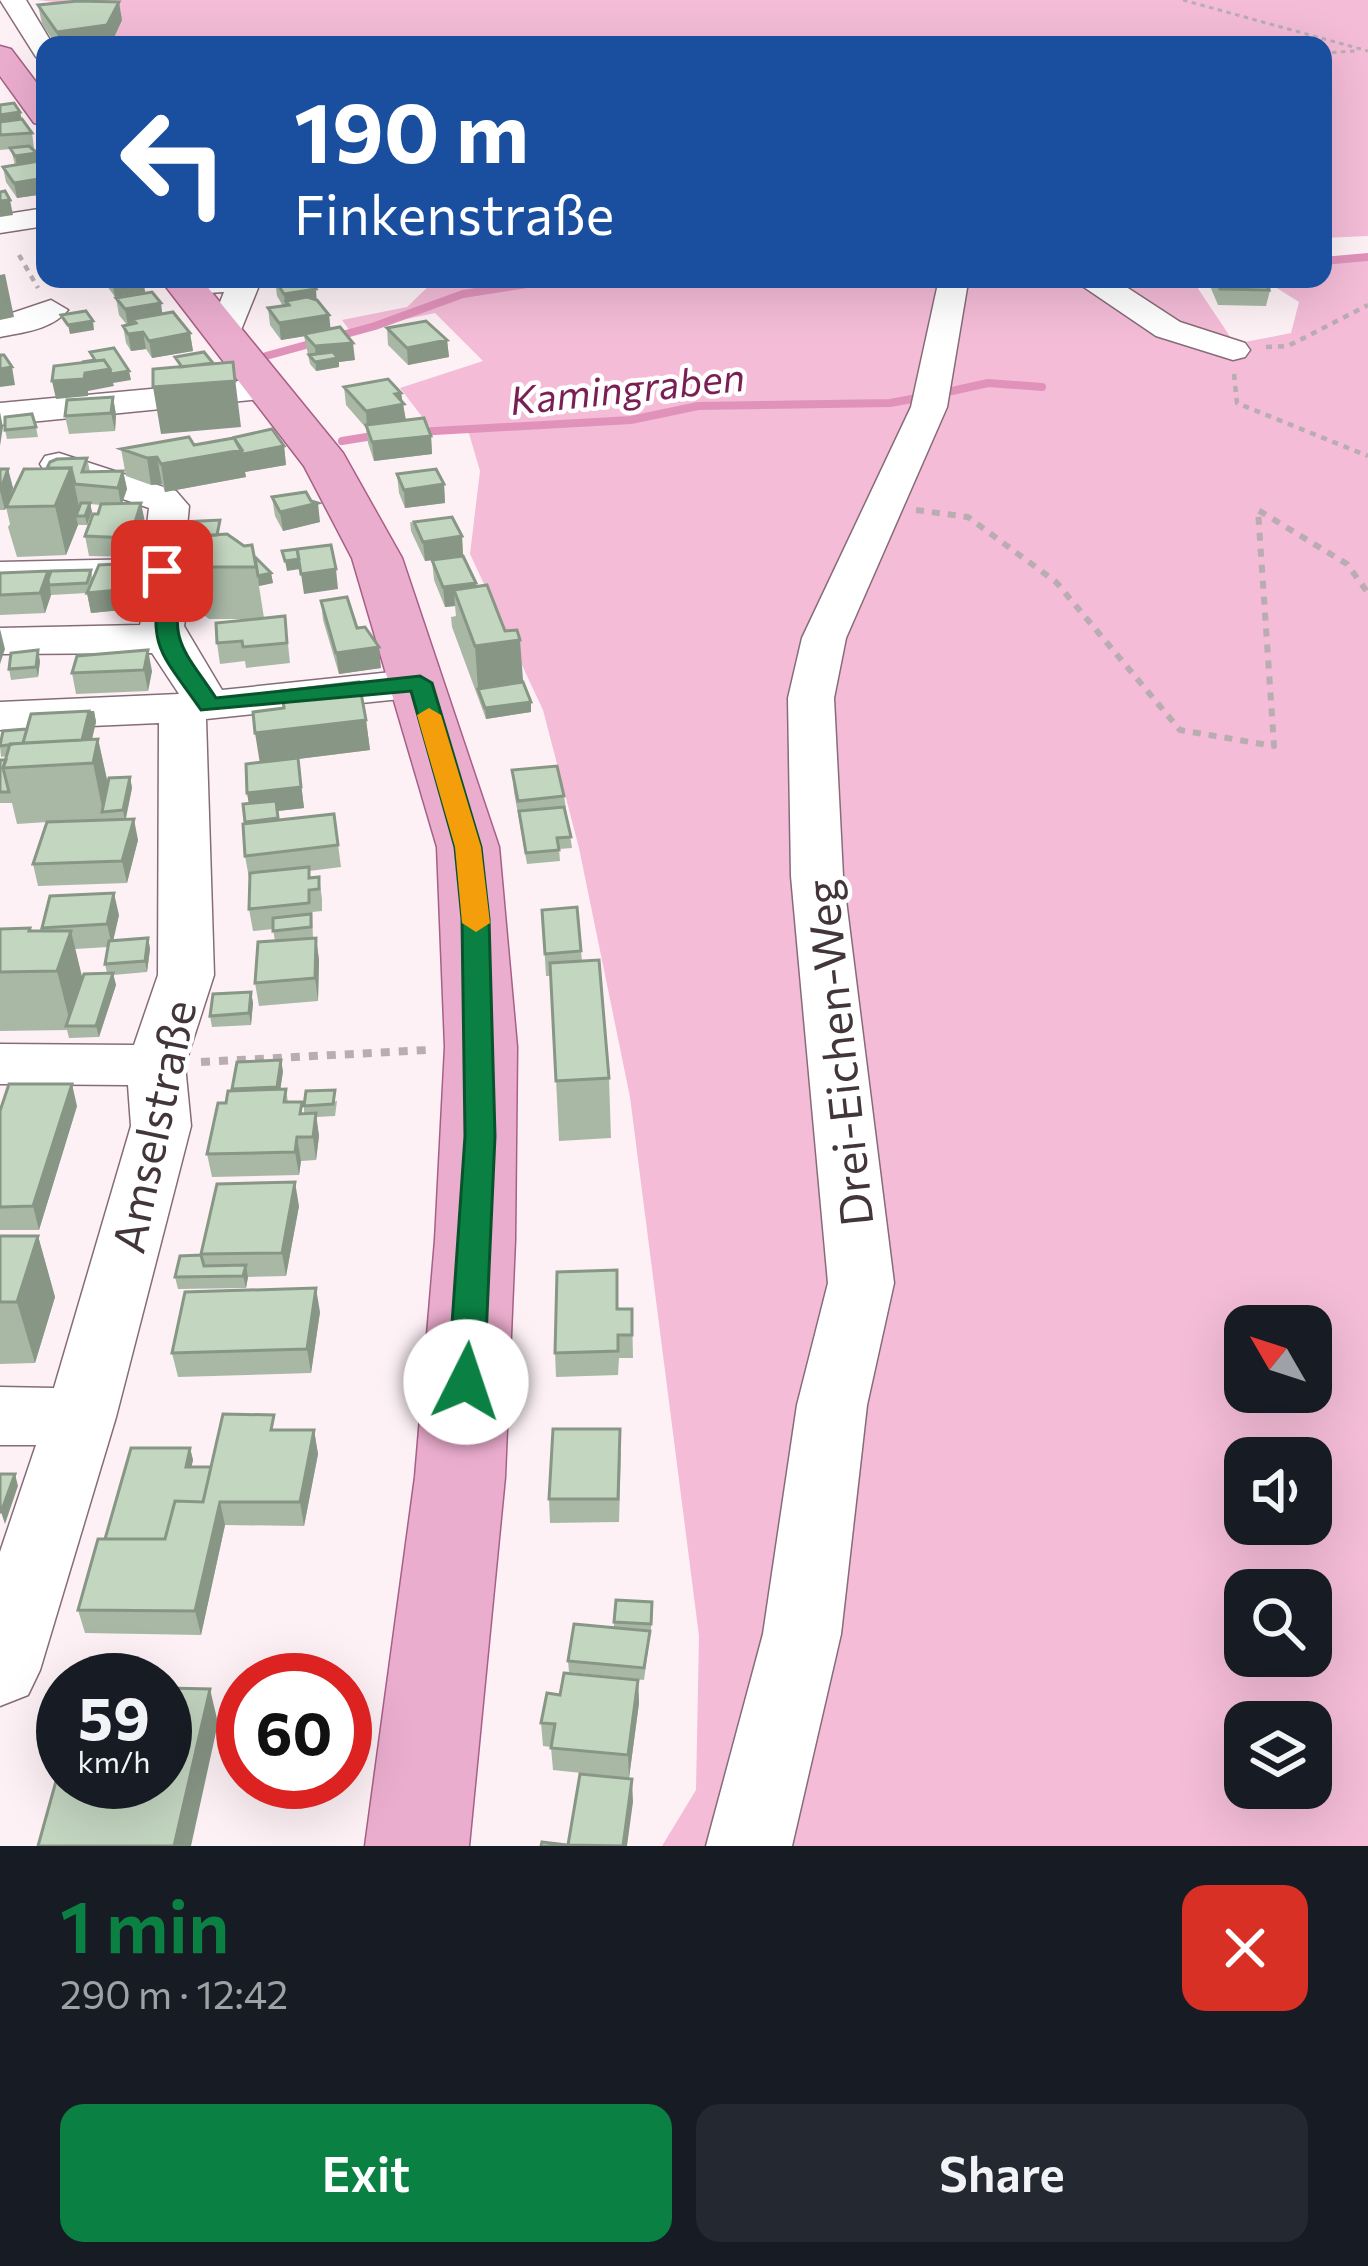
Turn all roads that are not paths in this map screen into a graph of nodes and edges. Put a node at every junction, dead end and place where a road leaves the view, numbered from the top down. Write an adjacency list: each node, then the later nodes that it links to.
1 (8, 0): 2 (street)
2 (28, 22): 3 (street); 4 (street)
3 (0, 25)
4 (36, 36)
5 (0, 55): 6 (main road)
6 (33, 80)
7 (36, 219): 8 (street)
8 (0, 224): 9 (street)
9 (19, 255)
10 (951, 288): 32 (street, Drei-Eichen-Weg)
11 (1108, 288): 15 (street)
12 (198, 300): 16 (main road)
13 (51, 310): 14 (street)
14 (0, 327)
15 (1233, 350)
16 (268, 389): 17 (street); 23 (main road)
17 (0, 414)
18 (56, 463): 19 (street)
19 (162, 571): 20 (street); 22 (street)
20 (0, 574)
21 (0, 641): 22 (street)
22 (167, 641): 24 (street)
23 (420, 683): 24 (street); 31 (main road)
24 (195, 707): 25 (street); 27 (street, Amselstraße)
25 (0, 716)
26 (0, 1064): 27 (street)
27 (156, 1065): 29 (street, Amselstraße)
28 (0, 1417): 29 (street)
29 (81, 1417): 30 (street, Amselstraße)
30 (0, 1670)
31 (417, 1846)
32 (749, 1846)

